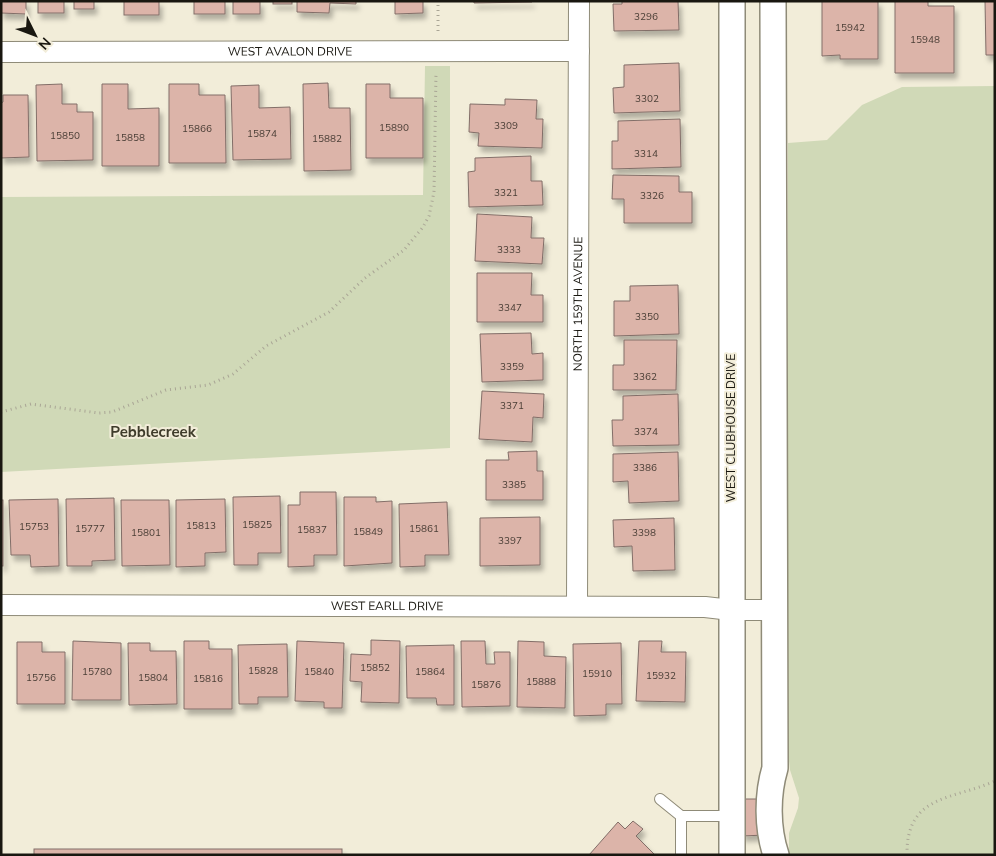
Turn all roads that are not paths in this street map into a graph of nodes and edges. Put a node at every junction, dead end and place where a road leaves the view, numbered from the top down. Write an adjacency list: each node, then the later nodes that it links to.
1 (579, 1): 4 (street, NORTH 159TH AVENUE)
2 (732, 1): 8 (street, WEST CLUBHOUSE DRIVE)
3 (773, 1): 9 (street)
4 (579, 51): 5 (street, WEST AVALON DRIVE); 7 (street, NORTH 159TH AVENUE)
5 (1, 52)
6 (1, 605): 7 (street, WEST EARLL DRIVE)
7 (577, 606): 8 (street, WEST EARLL DRIVE)
8 (731, 610): 9 (street, WEST EARLL DRIVE); 13 (street, WEST CLUBHOUSE DRIVE)
9 (774, 610): 10 (street)
10 (775, 768): 16 (street); 17 (street)
11 (660, 799): 12 (lane)
12 (681, 816): 13 (lane); 14 (lane)
13 (731, 816): 15 (street, WEST CLUBHOUSE DRIVE)
14 (681, 855)
15 (732, 855)
16 (776, 855)
17 (780, 855)

